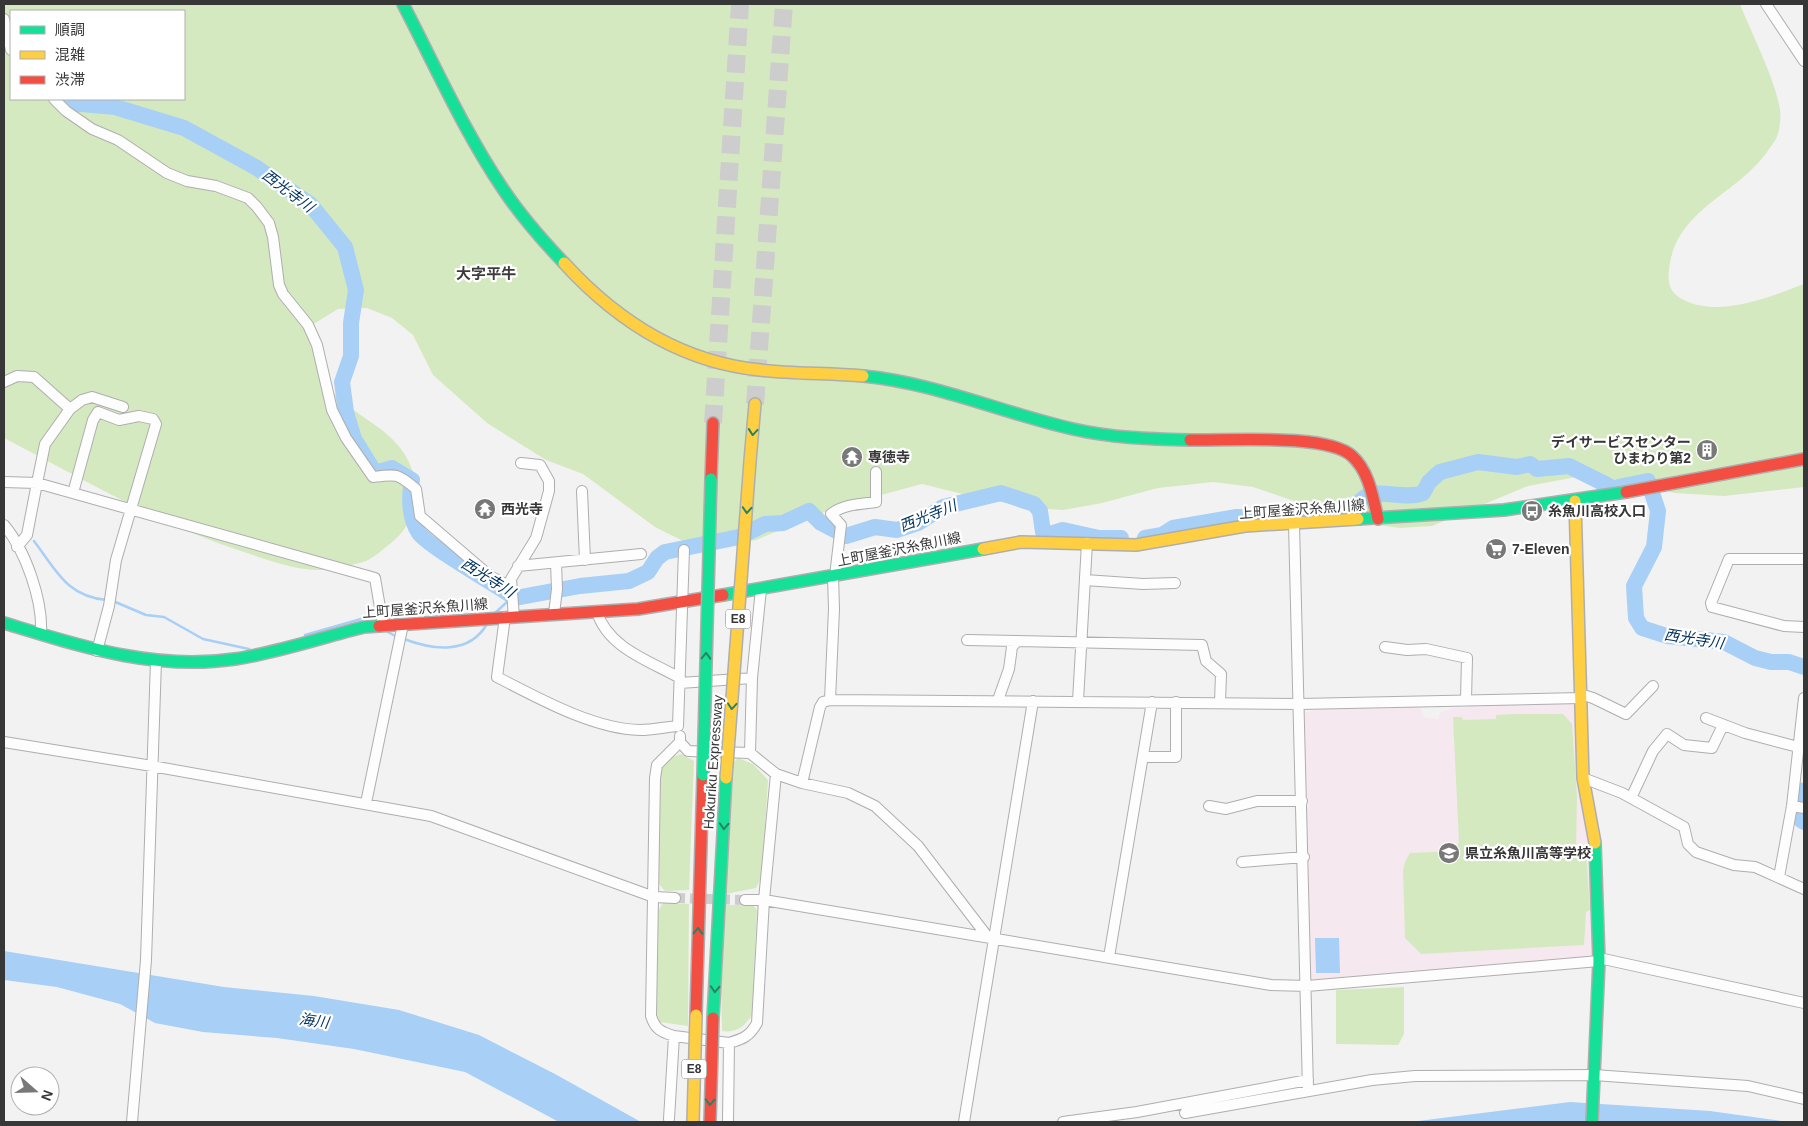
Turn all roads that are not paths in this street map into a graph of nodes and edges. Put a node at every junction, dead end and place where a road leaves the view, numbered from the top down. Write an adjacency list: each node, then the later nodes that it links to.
1 (403, 4): 21 (main road)
2 (1766, 4): 5 (street)
3 (4, 19): 4 (street)
4 (10, 46)
5 (1804, 61)
6 (55, 100): 35 (street)
7 (4, 382): 10 (street)
8 (755, 404): 106 (main road, Hokuriku Expressway / E8, one-way to 106, bridge)
9 (123, 407): 10 (street)
10 (70, 409): 16 (street)
11 (713, 423): 105 (main road, Hokuriku Expressway / E8, one-way to 11, bridge)
12 (1804, 459): 19 (main road, 上町屋釜沢糸魚川線)
13 (521, 464): 31 (street)
14 (876, 472): 32 (street)
15 (4, 482): 16 (street)
16 (37, 483): 18 (street); 25 (street)
17 (582, 491): 29 (street)
18 (73, 492): 20 (street); 20 (street)
19 (1575, 501): 21 (main road, 上町屋釜沢糸魚川線); 55 (main road)
20 (131, 508): 43 (street); 50 (street)
21 (1378, 519): 22 (main road, 上町屋釜沢糸魚川線)
22 (1294, 524): 24 (main road, 上町屋釜沢糸魚川線); 65 (street)
23 (4, 525): 25 (street)
24 (1087, 543): 32 (main road, 上町屋釜沢糸魚川線); 33 (street)
25 (17, 547): 45 (street)
26 (684, 550): 37 (street)
27 (640, 554): 29 (street)
28 (1804, 559): 44 (street)
29 (585, 560): 30 (street)
30 (556, 563): 31 (street); 39 (street)
31 (518, 566): 35 (street)
32 (834, 576): 36 (main road, 上町屋釜沢糸魚川線); 58 (street)
33 (1085, 580): 34 (street); 48 (street)
34 (1176, 583)
35 (511, 586): 40 (street)
36 (761, 589): 37 (main road, 上町屋釜沢糸魚川線); 52 (street)
37 (684, 603): 38 (main road, 上町屋釜沢糸魚川線); 53 (street)
38 (597, 612): 39 (main road, 上町屋釜沢糸魚川線); 53 (street)
39 (554, 614): 40 (main road, 上町屋釜沢糸魚川線)
40 (510, 617): 42 (main road, 上町屋釜沢糸魚川線); 68 (street)
41 (4, 623): 45 (main road, 上町屋釜沢糸魚川線)
42 (403, 624): 43 (main road, 上町屋釜沢糸魚川線); 80 (street)
43 (383, 625): 51 (main road, 上町屋釜沢糸魚川線)
44 (1804, 627)
45 (41, 634): 50 (main road, 上町屋釜沢糸魚川線)
46 (967, 640): 47 (street)
47 (1017, 641): 48 (street); 59 (street)
48 (1081, 642): 61 (street); 64 (street)
49 (1385, 647): 57 (street)
50 (97, 651): 51 (main road, 上町屋釜沢糸魚川線)
51 (156, 661): 74 (street)
52 (752, 678): 53 (street); 72 (street)
53 (680, 681): 68 (street)
54 (1653, 686): 55 (street)
55 (1580, 696): 57 (street); 76 (main road)
56 (1804, 698): 71 (street)
57 (1466, 699): 65 (street)
58 (830, 700): 59 (street); 77 (street)
59 (998, 700): 60 (street)
60 (1033, 701): 61 (street); 92 (street)
61 (1078, 701): 62 (street)
62 (1152, 702): 63 (street); 73 (street)
63 (1176, 702): 64 (street); 73 (street)
64 (1220, 702): 65 (street)
65 (1300, 704): 79 (street)
66 (1706, 718): 67 (street)
67 (1723, 725): 71 (street); 78 (street)
68 (678, 726): 70 (street)
69 (4, 742): 74 (street)
70 (680, 742): 72 (street); 88 (street)
71 (1798, 747): 82 (street)
72 (750, 754): 75 (street)
73 (1143, 757): 93 (street)
74 (152, 766): 80 (street); 104 (street)
75 (776, 774): 77 (street); 91 (street)
76 (1583, 778): 78 (street); 94 (main road)
77 (802, 783): 92 (street)
78 (1631, 798): 86 (street)
79 (1302, 801): 81 (street); 84 (street)
80 (366, 803): 88 (street)
81 (1209, 806)
82 (1792, 806): 83 (street); 86 (street)
83 (1804, 808)
84 (1304, 857): 85 (street); 95 (street)
85 (1242, 862)
86 (1779, 877): 87 (street)
87 (1804, 889)
88 (654, 897): 89 (street); 97 (street)
89 (675, 898)
90 (745, 900): 91 (street)
91 (764, 900): 92 (street); 98 (street)
92 (990, 937): 93 (street); 108 (street)
93 (1109, 957): 95 (street)
94 (1599, 959): 95 (street); 96 (street); 99 (main road)
95 (1307, 986): 100 (street)
96 (1804, 1003)
97 (674, 1036): 98 (street); 103 (street)
98 (729, 1043): 107 (street)
99 (1594, 1075): 100 (street); 101 (street); 110 (main road)
100 (1308, 1085): 102 (street); 109 (street)
101 (1804, 1098)
102 (1186, 1113)
103 (669, 1118)
104 (132, 1122)
105 (693, 1122)
106 (710, 1122)
107 (728, 1122)
108 (964, 1122)
109 (1063, 1122)
110 (1592, 1122)

